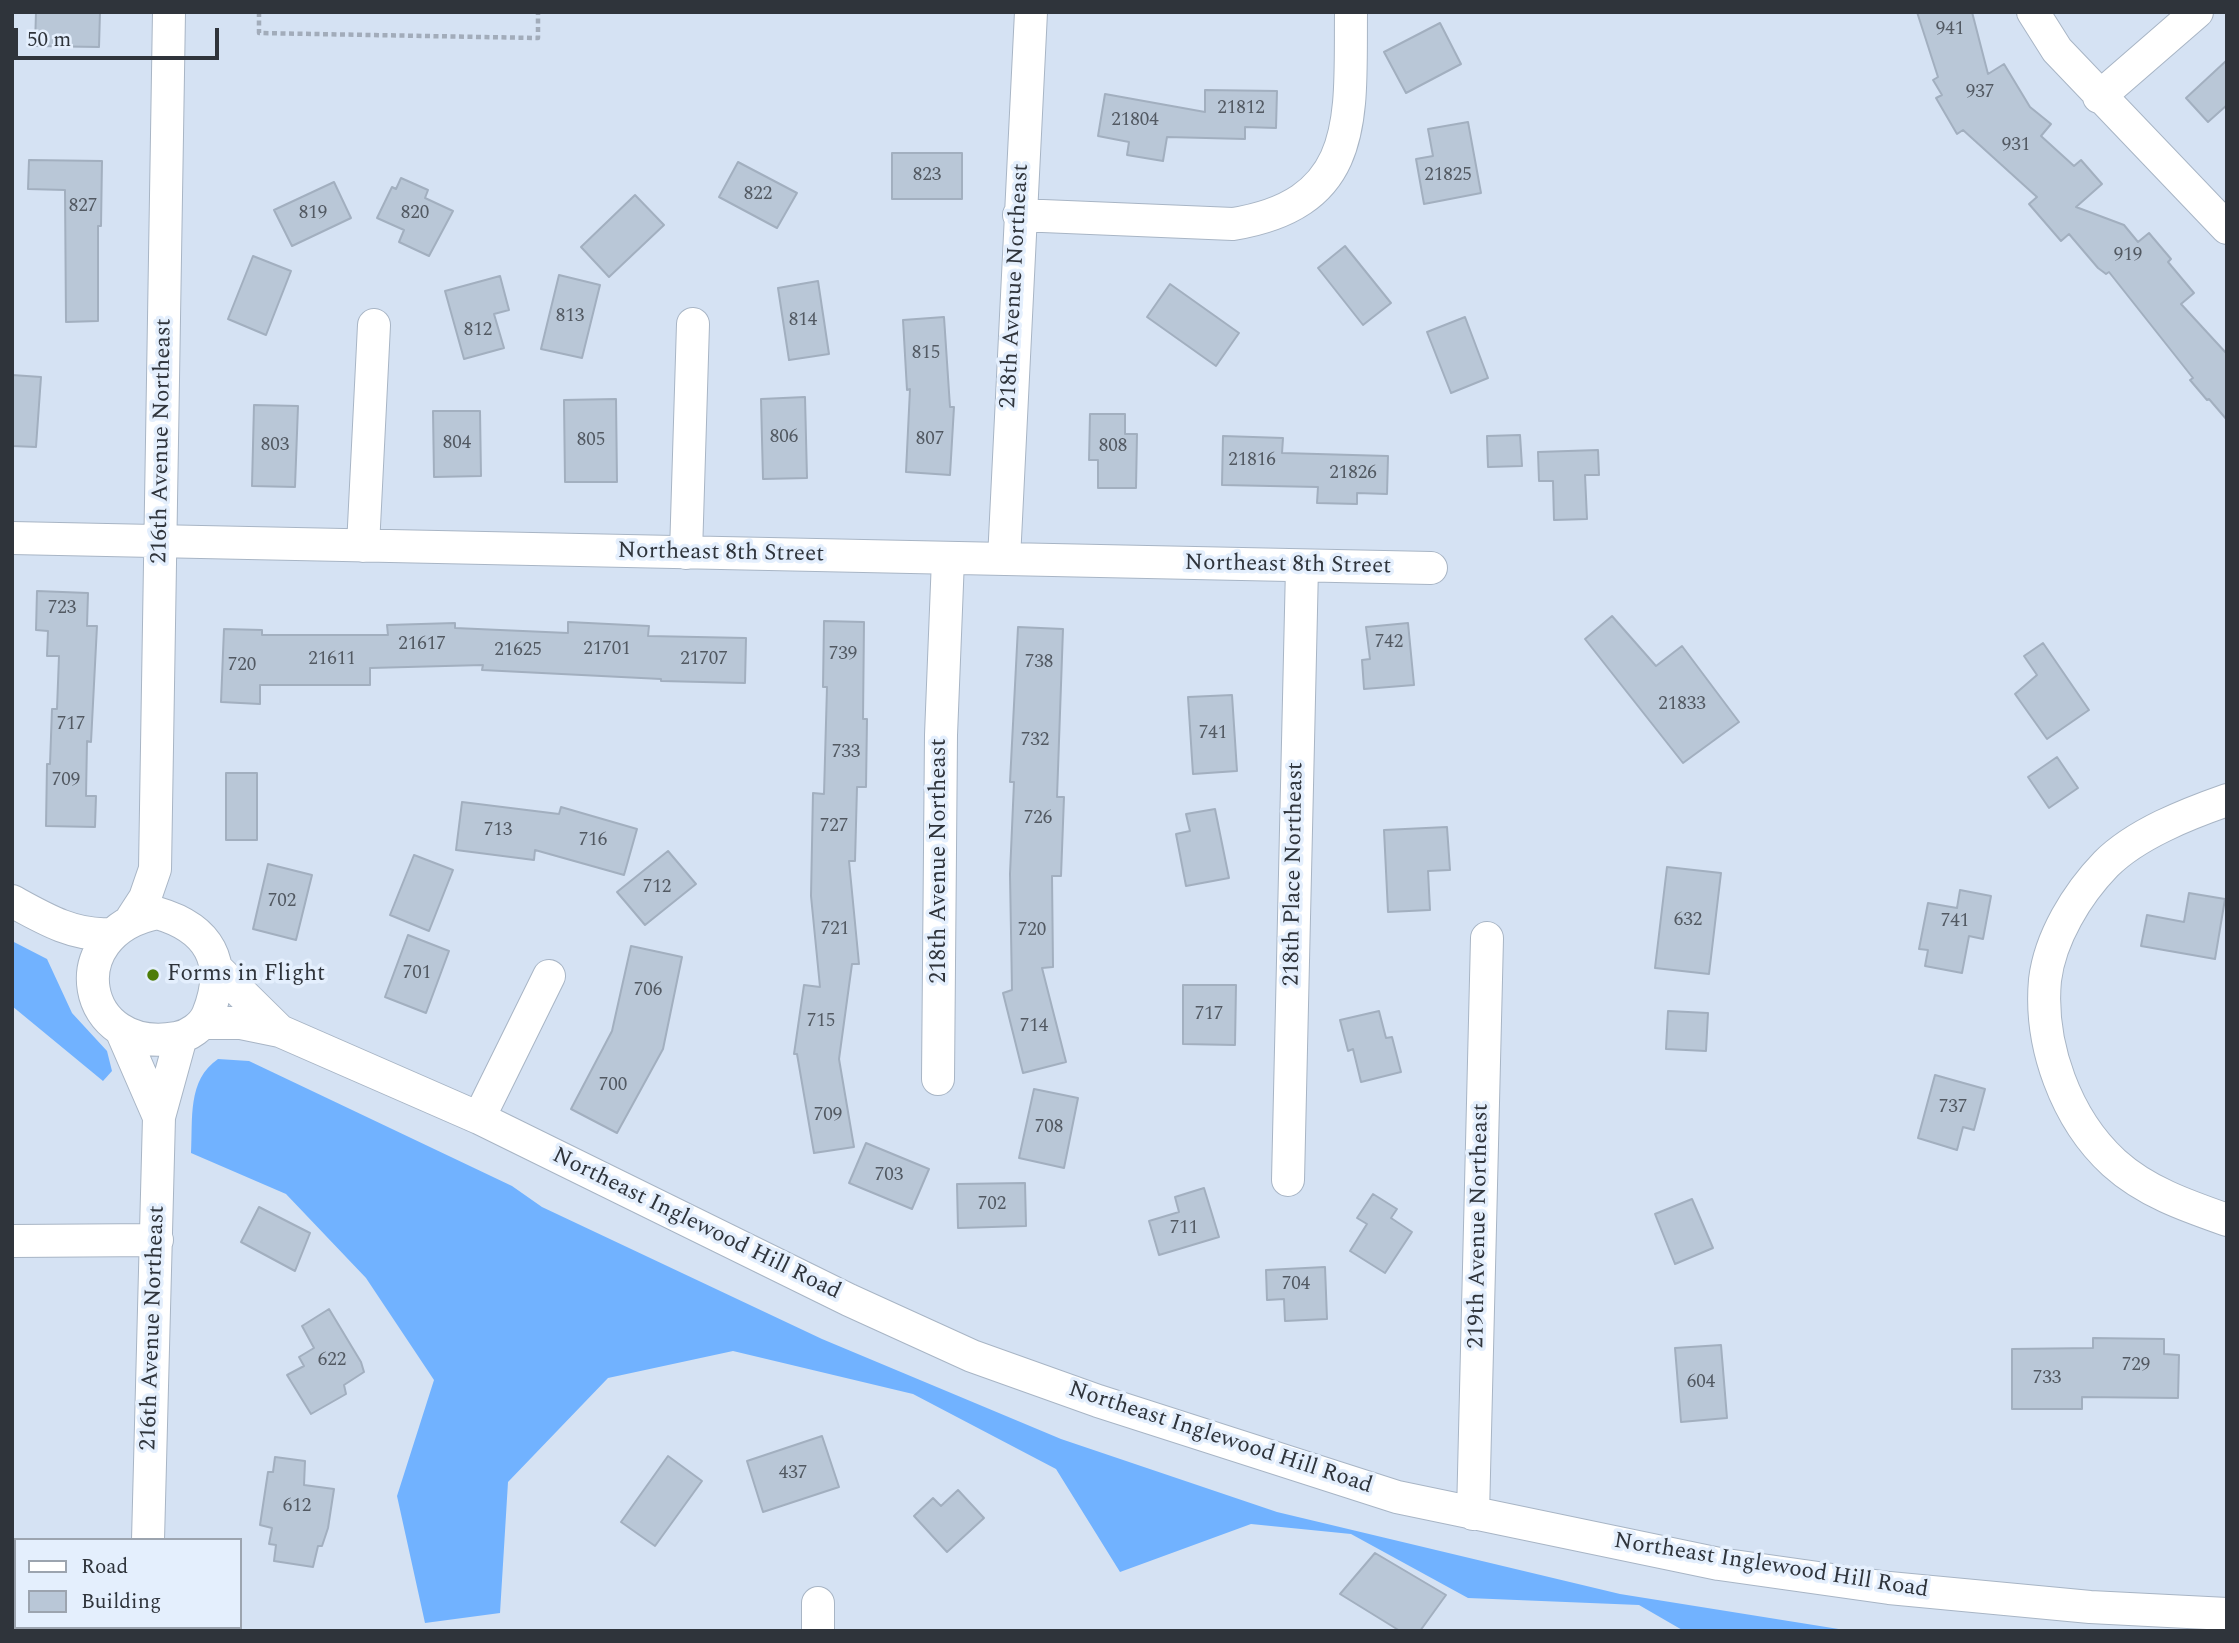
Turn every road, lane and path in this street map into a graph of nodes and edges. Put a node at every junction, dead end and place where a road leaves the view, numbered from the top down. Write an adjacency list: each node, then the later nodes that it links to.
1 (169, 12): 14 (street, 216th Avenue Northeast)
2 (258, 12): 3 (path)
3 (538, 12)
4 (1031, 12): 9 (street, 218th Avenue Northeast)
5 (1351, 12): 9 (street)
6 (2033, 12): 8 (street)
7 (2197, 12): 8 (street)
8 (2099, 97): 10 (street)
9 (1018, 215): 18 (street, 218th Avenue Northeast)
10 (2227, 228)
11 (693, 324): 16 (street)
12 (374, 325): 15 (street)
13 (12, 538): 14 (street, Northeast 8th Street)
14 (162, 541): 15 (street, Northeast 8th Street); 22 (street, 216th Avenue Northeast)
15 (363, 546): 16 (street, Northeast 8th Street)
16 (685, 553): 17 (street, Northeast 8th Street)
17 (948, 559): 18 (street, Northeast 8th Street); 34 (street, 218th Avenue Northeast)
18 (1004, 559): 19 (street, Northeast 8th Street)
19 (1302, 567): 20 (street, Northeast 8th Street); 37 (street, 218th Place Northeast)
20 (1431, 568)
21 (2227, 800): 38 (street)
22 (155, 869): 24 (street, 216th Avenue Northeast); 25 (street, 216th Avenue Northeast)
23 (12, 901): 26 (street)
24 (182, 920): 25 (street); 28 (street)
25 (121, 926): 26 (street); 30 (street)
26 (61, 927): 30 (street)
27 (1487, 938): 41 (street, 219th Avenue Northeast)
28 (217, 969): 31 (street); 32 (street, Northeast Inglewood Hill Road)
29 (549, 975): 36 (street)
30 (93, 987): 33 (street)
31 (193, 1030): 32 (street, Northeast Inglewood Hill Road); 33 (street); 35 (street, 216th Avenue Northeast)
32 (280, 1031): 36 (street, Northeast Inglewood Hill Road)
33 (122, 1032): 35 (street, 216th Avenue Northeast)
34 (938, 1079)
35 (159, 1117): 39 (street, 216th Avenue Northeast)
36 (479, 1118): 41 (street, Northeast Inglewood Hill Road)
37 (1288, 1180)
38 (2227, 1220)
39 (157, 1240): 40 (street); 42 (street, 216th Avenue Northeast)
40 (12, 1241)
41 (1473, 1514): 43 (street, Northeast Inglewood Hill Road)
42 (148, 1538)
43 (2227, 1614)

